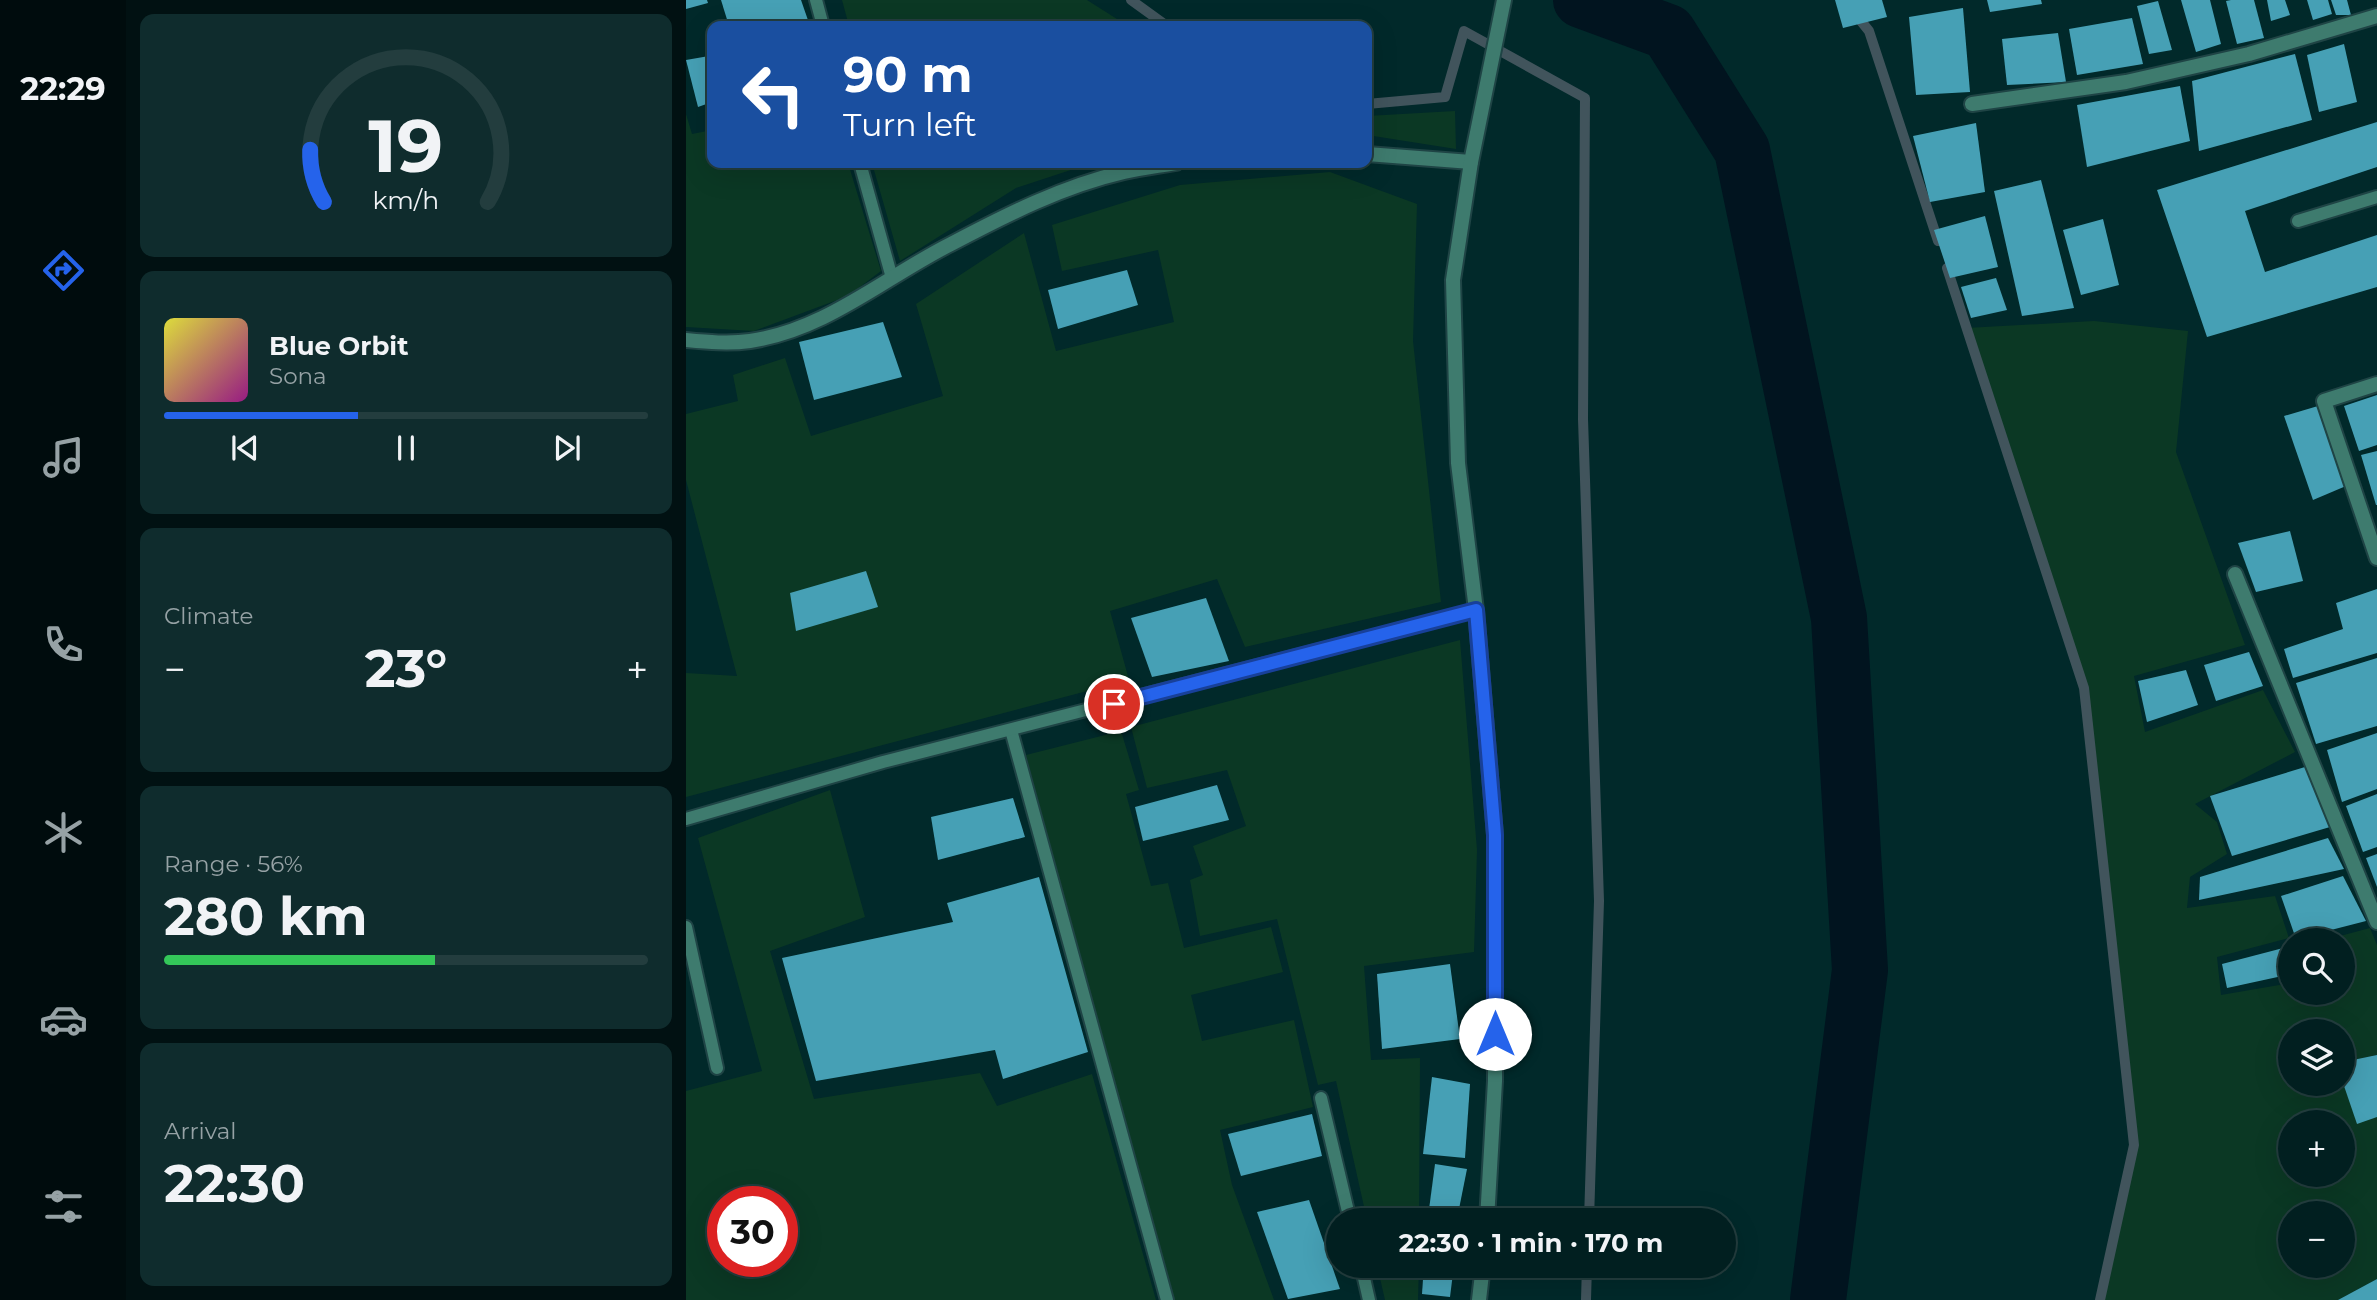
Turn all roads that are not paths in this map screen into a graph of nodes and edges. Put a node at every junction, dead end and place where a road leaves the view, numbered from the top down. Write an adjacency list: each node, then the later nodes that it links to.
1 (816, 0): 4 (lane)
2 (1504, 0): 7 (street)
3 (2377, 16): 5 (street)
4 (822, 21)
5 (1972, 104)
6 (1372, 154): 7 (street)
7 (1471, 162): 17 (street)
8 (861, 168): 12 (lane)
9 (1147, 168): 12 (street)
10 (2377, 197): 11 (lane)
11 (2298, 220)
12 (892, 278): 13 (street)
13 (686, 340)
14 (2377, 384): 15 (street)
15 (2377, 558)
16 (2235, 575): 20 (street)
17 (1476, 610): 18 (lane); 25 (street)
18 (1011, 730): 19 (lane); 28 (lane)
19 (686, 819)
20 (2377, 922)
21 (686, 927): 22 (lane)
22 (717, 1068)
23 (1321, 1098): 24 (lane)
24 (1347, 1208)
25 (1489, 1208)
26 (1364, 1278): 29 (lane)
27 (1482, 1278): 30 (street)
28 (1167, 1300)
29 (1369, 1300)
30 (1479, 1300)

